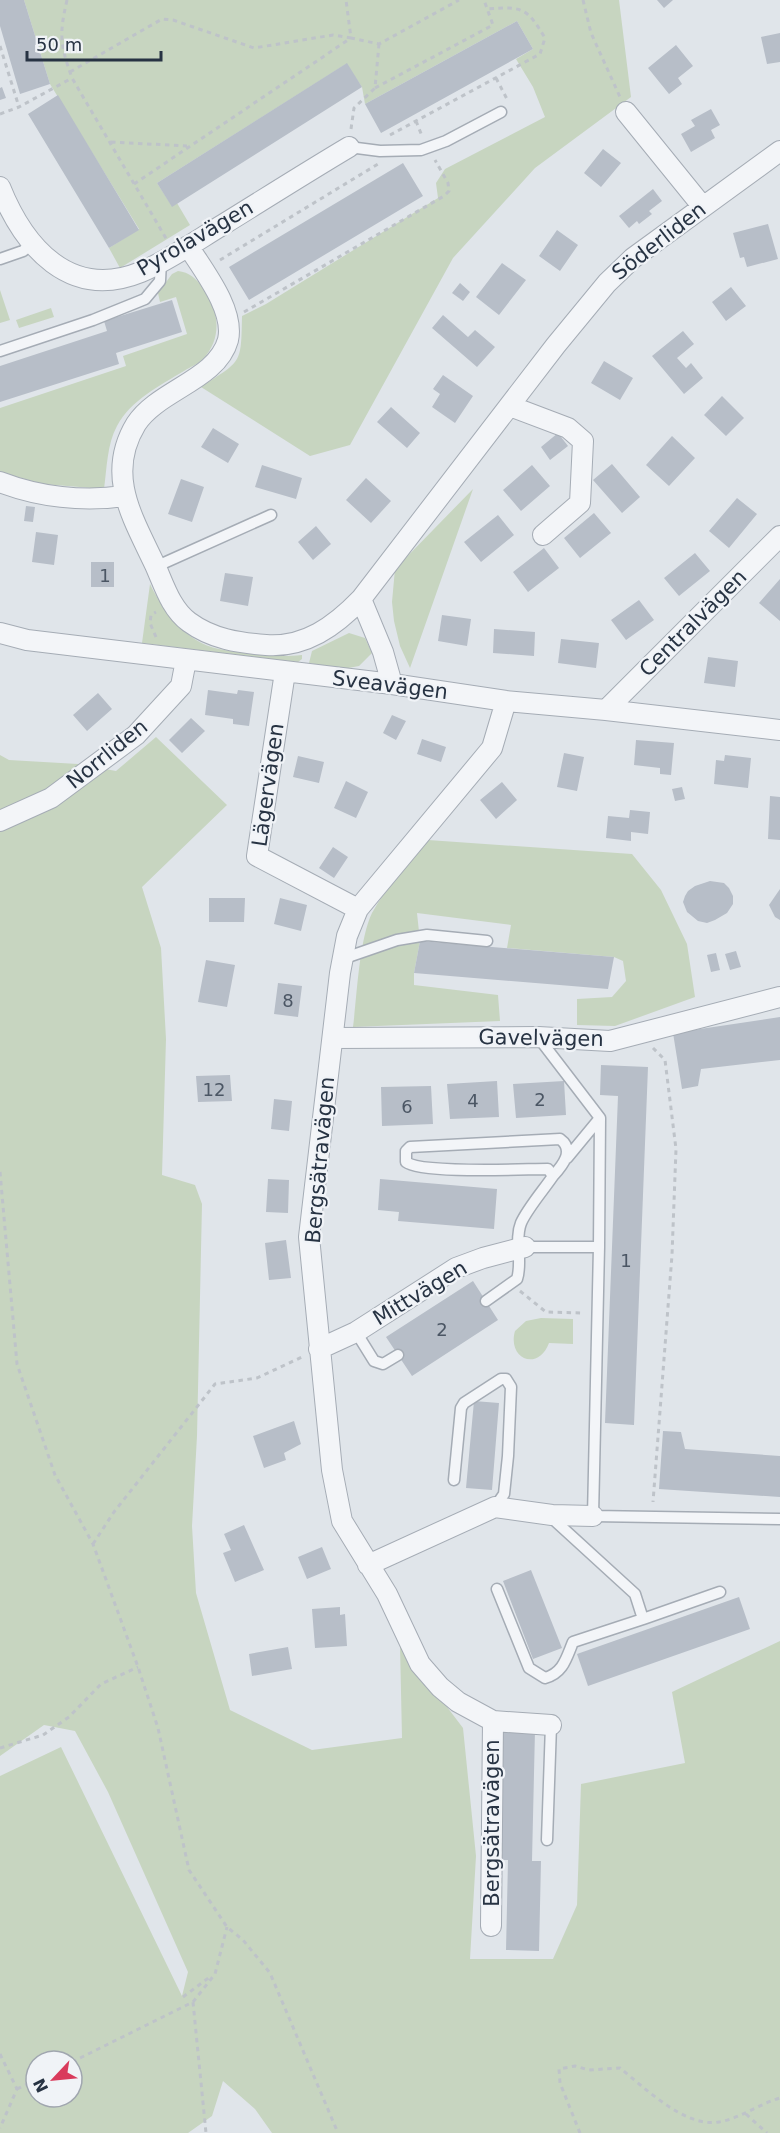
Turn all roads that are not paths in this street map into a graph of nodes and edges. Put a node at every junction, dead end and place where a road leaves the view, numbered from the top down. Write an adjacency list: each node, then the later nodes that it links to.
1 (501, 112): 3 (lane)
2 (626, 112): 6 (street)
3 (349, 147): 8 (street, Pyrolavägen)
4 (780, 151): 6 (street, Söderliden)
5 (0, 187): 7 (street, Pyrolavägen)
6 (703, 207): 11 (street, Söderliden)
7 (32, 244): 8 (street, Pyrolavägen); 9 (lane)
8 (175, 253): 10 (lane); 13 (street)
9 (0, 259)
10 (0, 351)
11 (510, 406): 15 (street); 18 (street, Söderliden)
12 (0, 482): 13 (street)
13 (124, 496): 17 (street)
14 (270, 515): 17 (lane)
15 (543, 535)
16 (780, 536): 24 (street, Centralvägen)
17 (156, 567): 18 (street, Söderliden)
18 (360, 599): 22 (street)
19 (0, 633): 20 (street, Sveavägen)
20 (186, 660): 21 (street, Sveavägen); 26 (street, Norrliden)
21 (285, 672): 22 (street, Sveavägen); 27 (street, Lägervägen)
22 (392, 684): 23 (street, Sveavägen)
23 (506, 701): 24 (street, Sveavägen); 27 (street, Bergsätravägen)
24 (606, 710): 25 (street, Sveavägen)
25 (780, 730)
26 (0, 821)
27 (358, 909): 29 (street, Bergsätravägen)
28 (487, 941): 29 (lane)
29 (342, 959): 32 (street, Bergsätravägen)
30 (780, 997): 31 (street, Gavelvägen)
31 (538, 1037): 32 (street, Gavelvägen); 33 (lane)
32 (333, 1038): 40 (street, Bergsätravägen)
33 (600, 1118): 34 (lane); 36 (lane)
34 (567, 1158): 35 (lane); 35 (lane)
35 (554, 1176): 37 (lane)
36 (599, 1247): 37 (lane); 45 (lane)
37 (522, 1248): 38 (lane); 39 (street, Mittvägen)
38 (486, 1301)
39 (356, 1332): 40 (street, Mittvägen); 41 (lane)
40 (319, 1349): 47 (street, Bergsätravägen)
41 (398, 1355)
42 (454, 1480): 43 (lane)
43 (495, 1507): 44 (street); 47 (street)
44 (552, 1515): 45 (street); 50 (lane)
45 (593, 1516): 46 (lane)
46 (780, 1519)
47 (368, 1565): 51 (street, Bergsätravägen)
48 (497, 1588): 50 (lane)
49 (720, 1592): 50 (lane)
50 (644, 1619)
51 (493, 1721): 52 (street, Bergsätravägen); 54 (street, Bergsätravägen)
52 (551, 1725): 53 (lane, Bergsätravägen)
53 (547, 1840)
54 (491, 1926)

